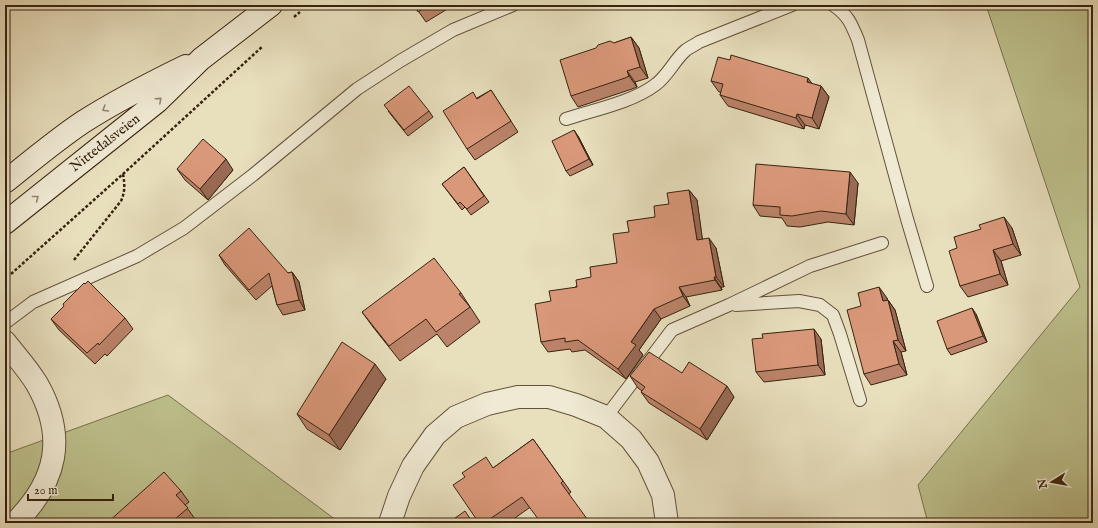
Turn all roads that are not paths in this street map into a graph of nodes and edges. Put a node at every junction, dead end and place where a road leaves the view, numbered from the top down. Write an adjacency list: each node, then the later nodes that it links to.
1 (271, 5): 6 (street, Nittedalsveien)
2 (513, 5): 13 (lane)
3 (792, 5): 5 (lane)
4 (833, 5): 11 (lane)
5 (775, 8): 7 (lane)
6 (201, 59): 8 (street, Nittedalsveien, one-way to 8); 9 (street, Nittedalsveien, one-way to 6)
7 (566, 119)
8 (5, 182)
9 (5, 223)
10 (882, 243): 12 (lane)
11 (927, 286)
12 (729, 305): 15 (lane); 16 (lane)
13 (5, 323)
14 (5, 342): 17 (street)
15 (860, 400)
16 (606, 417): 18 (street); 19 (street)
17 (15, 523)
18 (390, 523)
19 (667, 523)

